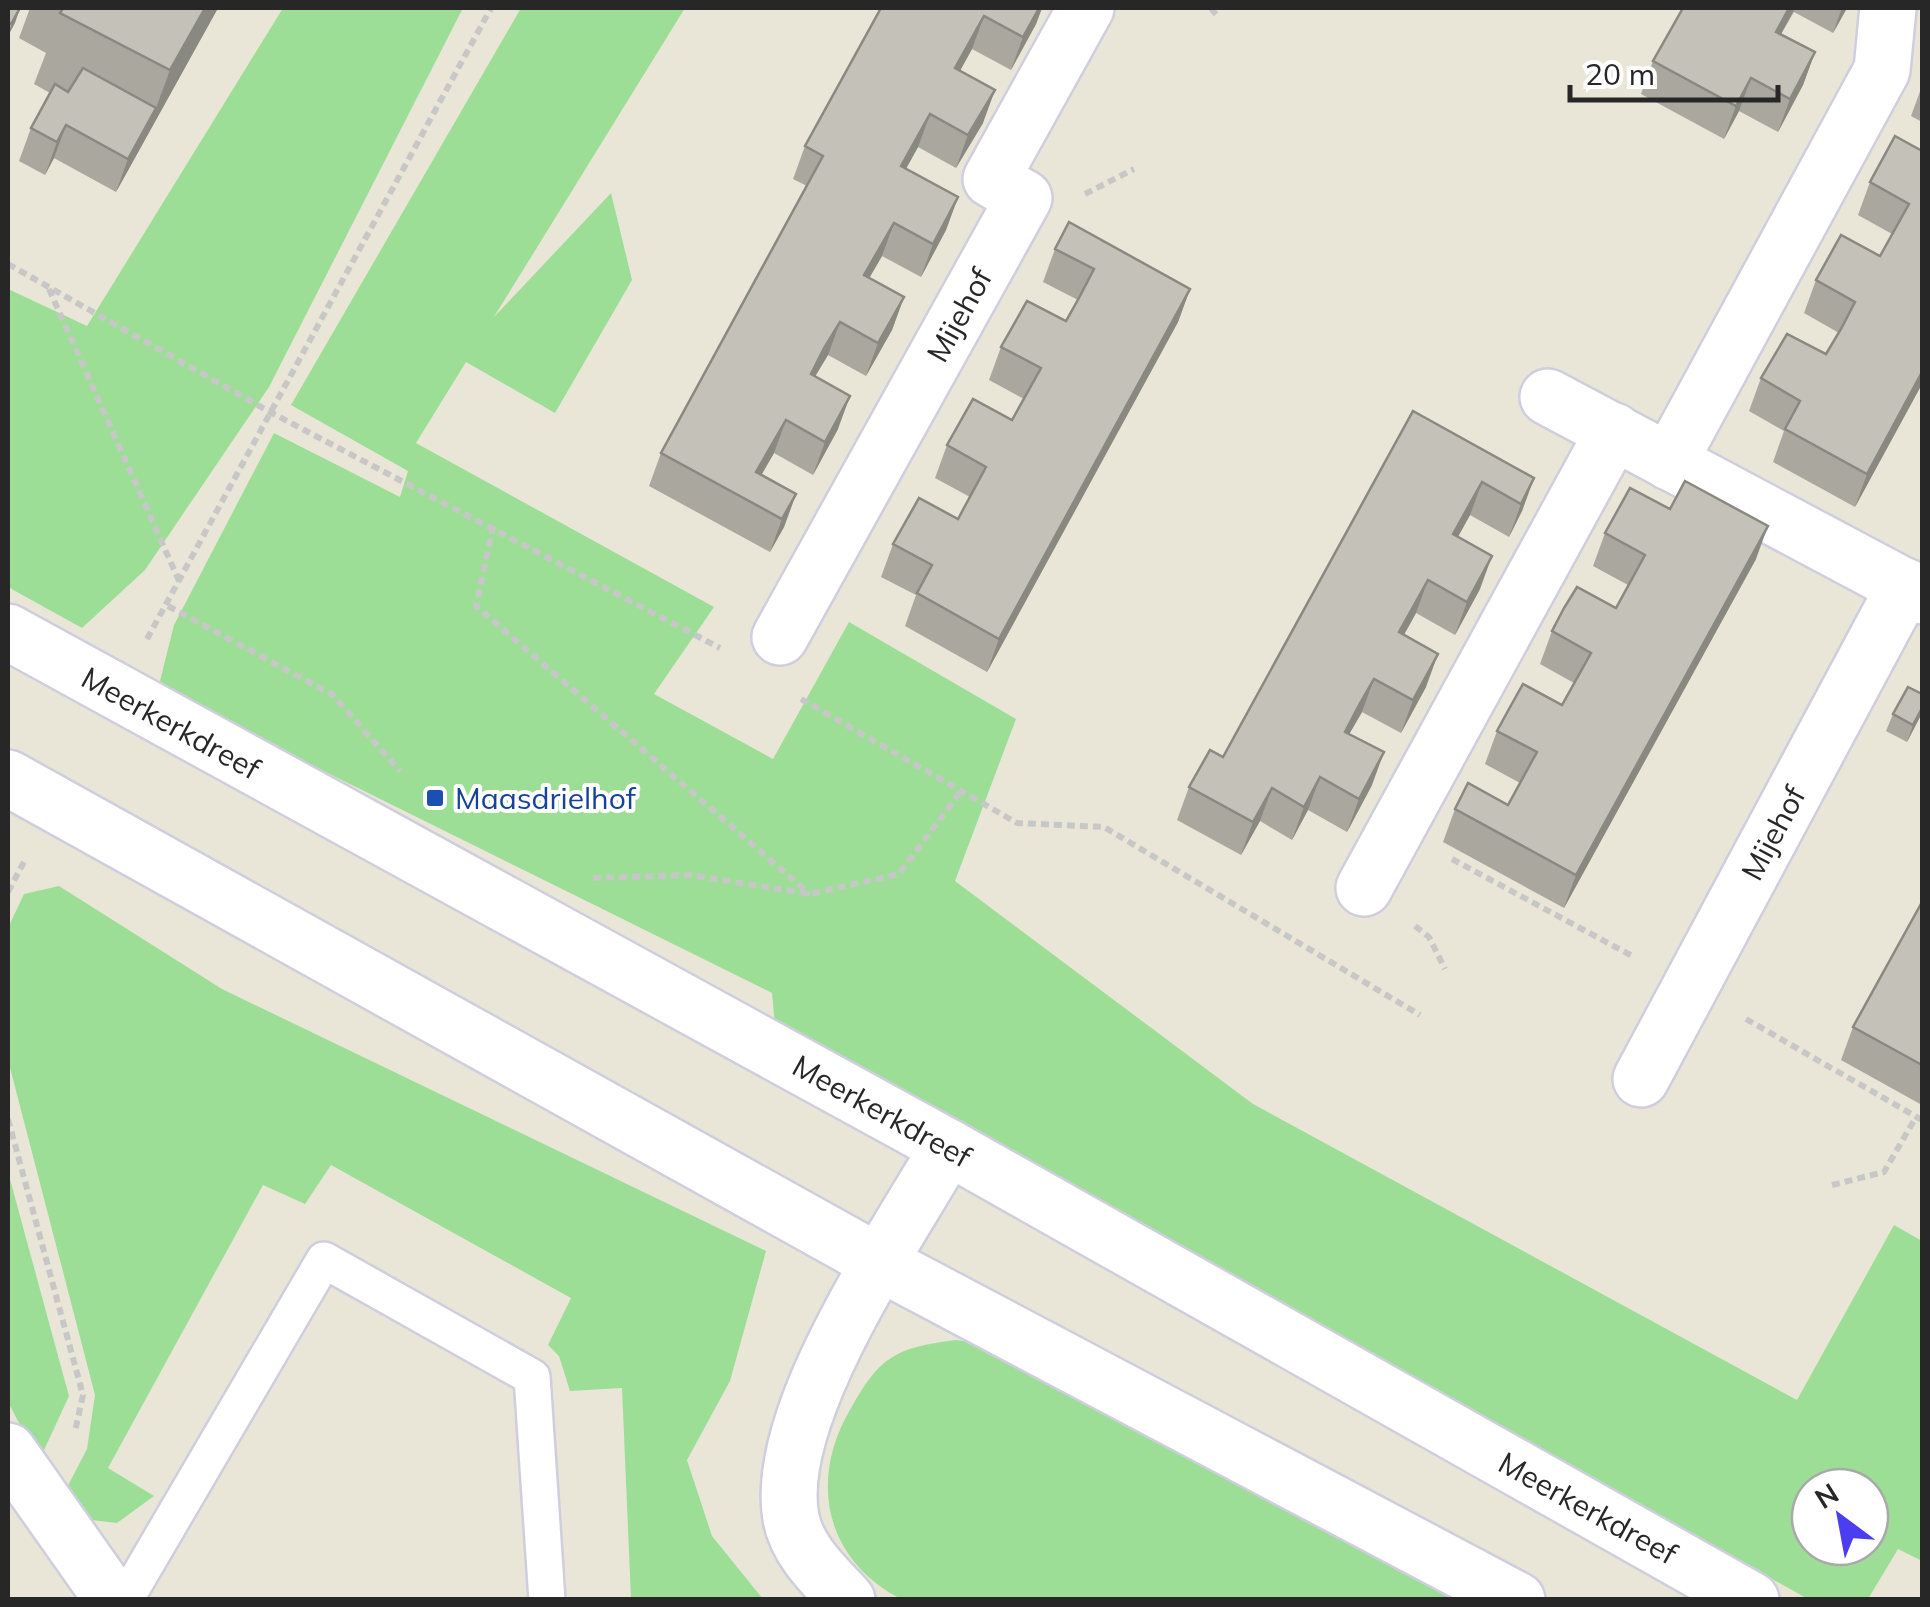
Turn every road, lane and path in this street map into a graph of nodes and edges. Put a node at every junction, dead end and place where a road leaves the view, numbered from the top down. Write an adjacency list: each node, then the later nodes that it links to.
1 (491, 8): 9 (path)
2 (1086, 8): 18 (street, Mijehof)
3 (1212, 8): 5 (path)
4 (1888, 8): 11 (street)
5 (1218, 17)
6 (8, 264): 7 (path)
7 (48, 288): 9 (path); 13 (path)
8 (1548, 397): 10 (street, Mijehof)
9 (270, 412): 12 (path); 13 (path)
10 (1614, 430): 11 (street, Mijehof); 24 (street)
11 (1668, 462): 14 (street, Mijehof)
12 (493, 526): 18 (path); 26 (path)
13 (180, 583): 15 (path)
14 (1914, 591): 28 (street, Mijehof)
15 (168, 606): 17 (path); 20 (path)
16 (8, 632): 31 (street, Meerkerkdreef)
17 (144, 644)
18 (768, 652): 21 (path)
19 (8, 778): 33 (street)
20 (410, 782)
21 (960, 791): 26 (path); 27 (path)
22 (26, 859): 25 (path)
23 (586, 878): 26 (path)
24 (1364, 888)
25 (8, 892)
26 (810, 894)
27 (1420, 1015)
28 (1641, 1079)
29 (1916, 1117): 32 (path)
30 (8, 1118): 35 (path)
31 (948, 1147): 33 (street); 41 (street, Meerkerkdreef)
32 (1832, 1185)
33 (882, 1264): 39 (street); 40 (street)
34 (8, 1451): 35 (street)
35 (40, 1499): 36 (street)
36 (112, 1600)
37 (125, 1600): 38 (lane)
38 (547, 1600)
39 (846, 1600)
40 (1517, 1600)
41 (1751, 1600)

